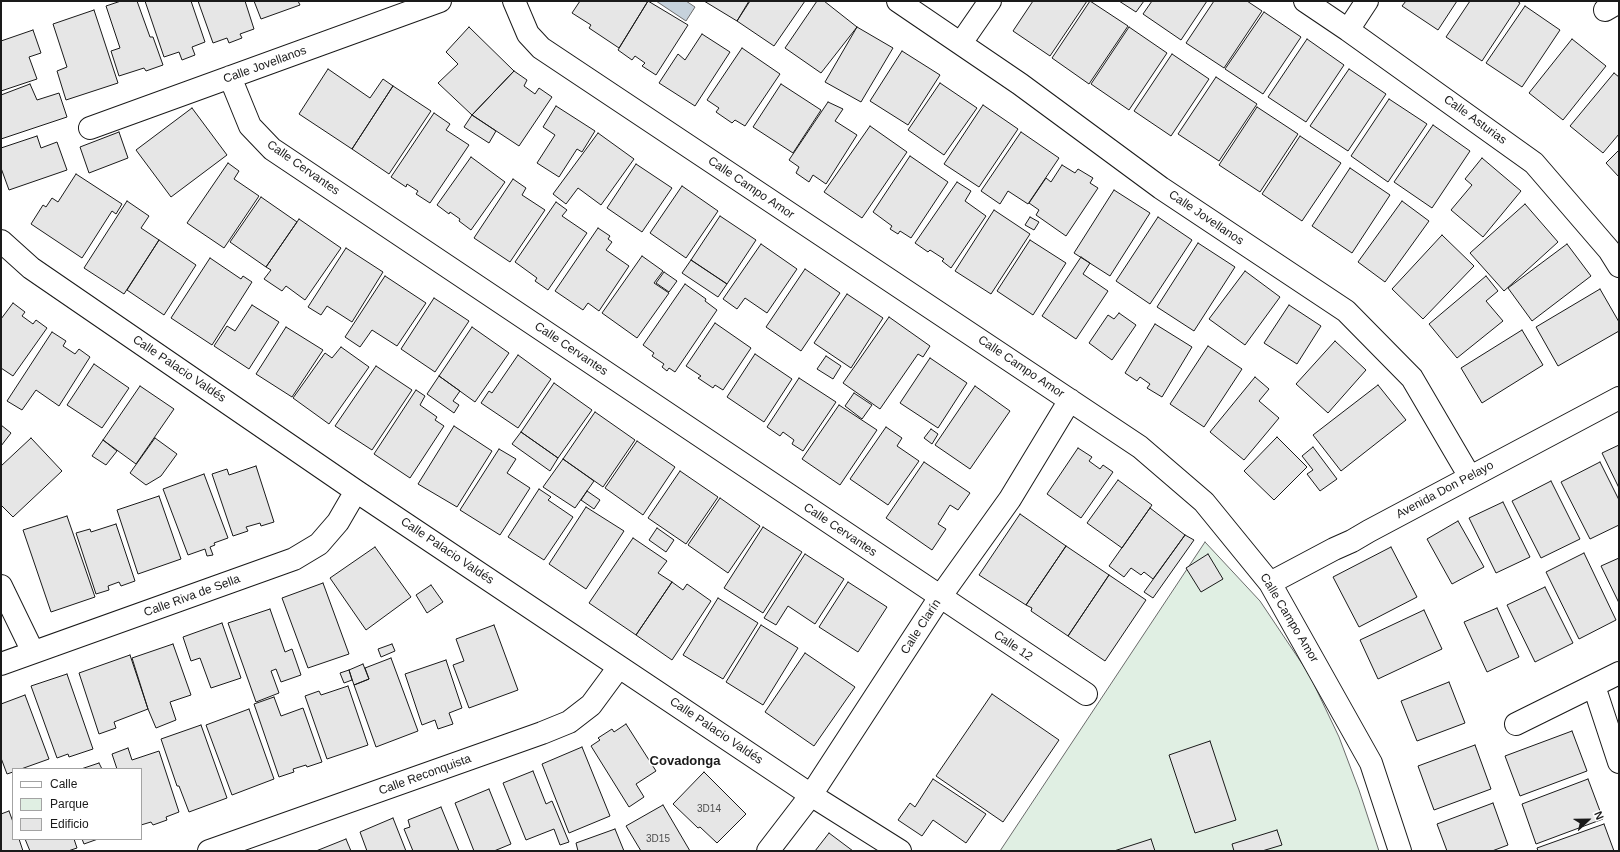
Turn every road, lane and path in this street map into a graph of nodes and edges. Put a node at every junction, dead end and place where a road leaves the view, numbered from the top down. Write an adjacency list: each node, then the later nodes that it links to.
1 (440, 1): 9 (street, Calle Jovellanos)
2 (514, 1): 14 (street, Calle Campo Amor)
3 (898, 1): 8 (street, Calle Jovellanos)
4 (990, 1): 8 (street)
5 (1305, 1): 7 (street, Calle Asturias)
6 (1367, 1): 7 (street)
7 (1348, 30): 12 (street, Calle Asturias)
8 (961, 43): 15 (street, Calle Jovellanos)
9 (230, 77): 10 (street, Calle Jovellanos); 19 (street, Calle Cervantes)
10 (90, 128)
11 (1, 241): 16 (street, Calle Palacio Valdés)
12 (1619, 266)
13 (1619, 398): 15 (street, Avenida Don Pelayo)
14 (1070, 400): 17 (street, Calle Campo Amor); 19 (street, Calle Clarín)
15 (1470, 477): 17 (street, Avenida Don Pelayo)
16 (356, 491): 20 (street, Calle Riva de Sella); 22 (street, Calle Palacio Valdés)
17 (1270, 583): 32 (street, Calle Campo Amor)
18 (1, 586): 20 (street)
19 (940, 597): 25 (street, Calle 12); 28 (street, Calle Clarín)
20 (34, 652): 21 (street, Calle Riva de Sella)
21 (1, 664)
22 (619, 667): 28 (street, Calle Palacio Valdés); 29 (street, Calle Reconquista)
23 (1619, 673): 24 (street)
24 (1594, 686): 26 (street); 27 (street)
25 (1086, 694)
26 (1516, 724)
27 (1619, 762)
28 (811, 795): 30 (street, Calle Clarín); 31 (street, Calle Palacio Valdés)
29 (209, 851)
30 (768, 851)
31 (900, 851)
32 (1400, 851)

